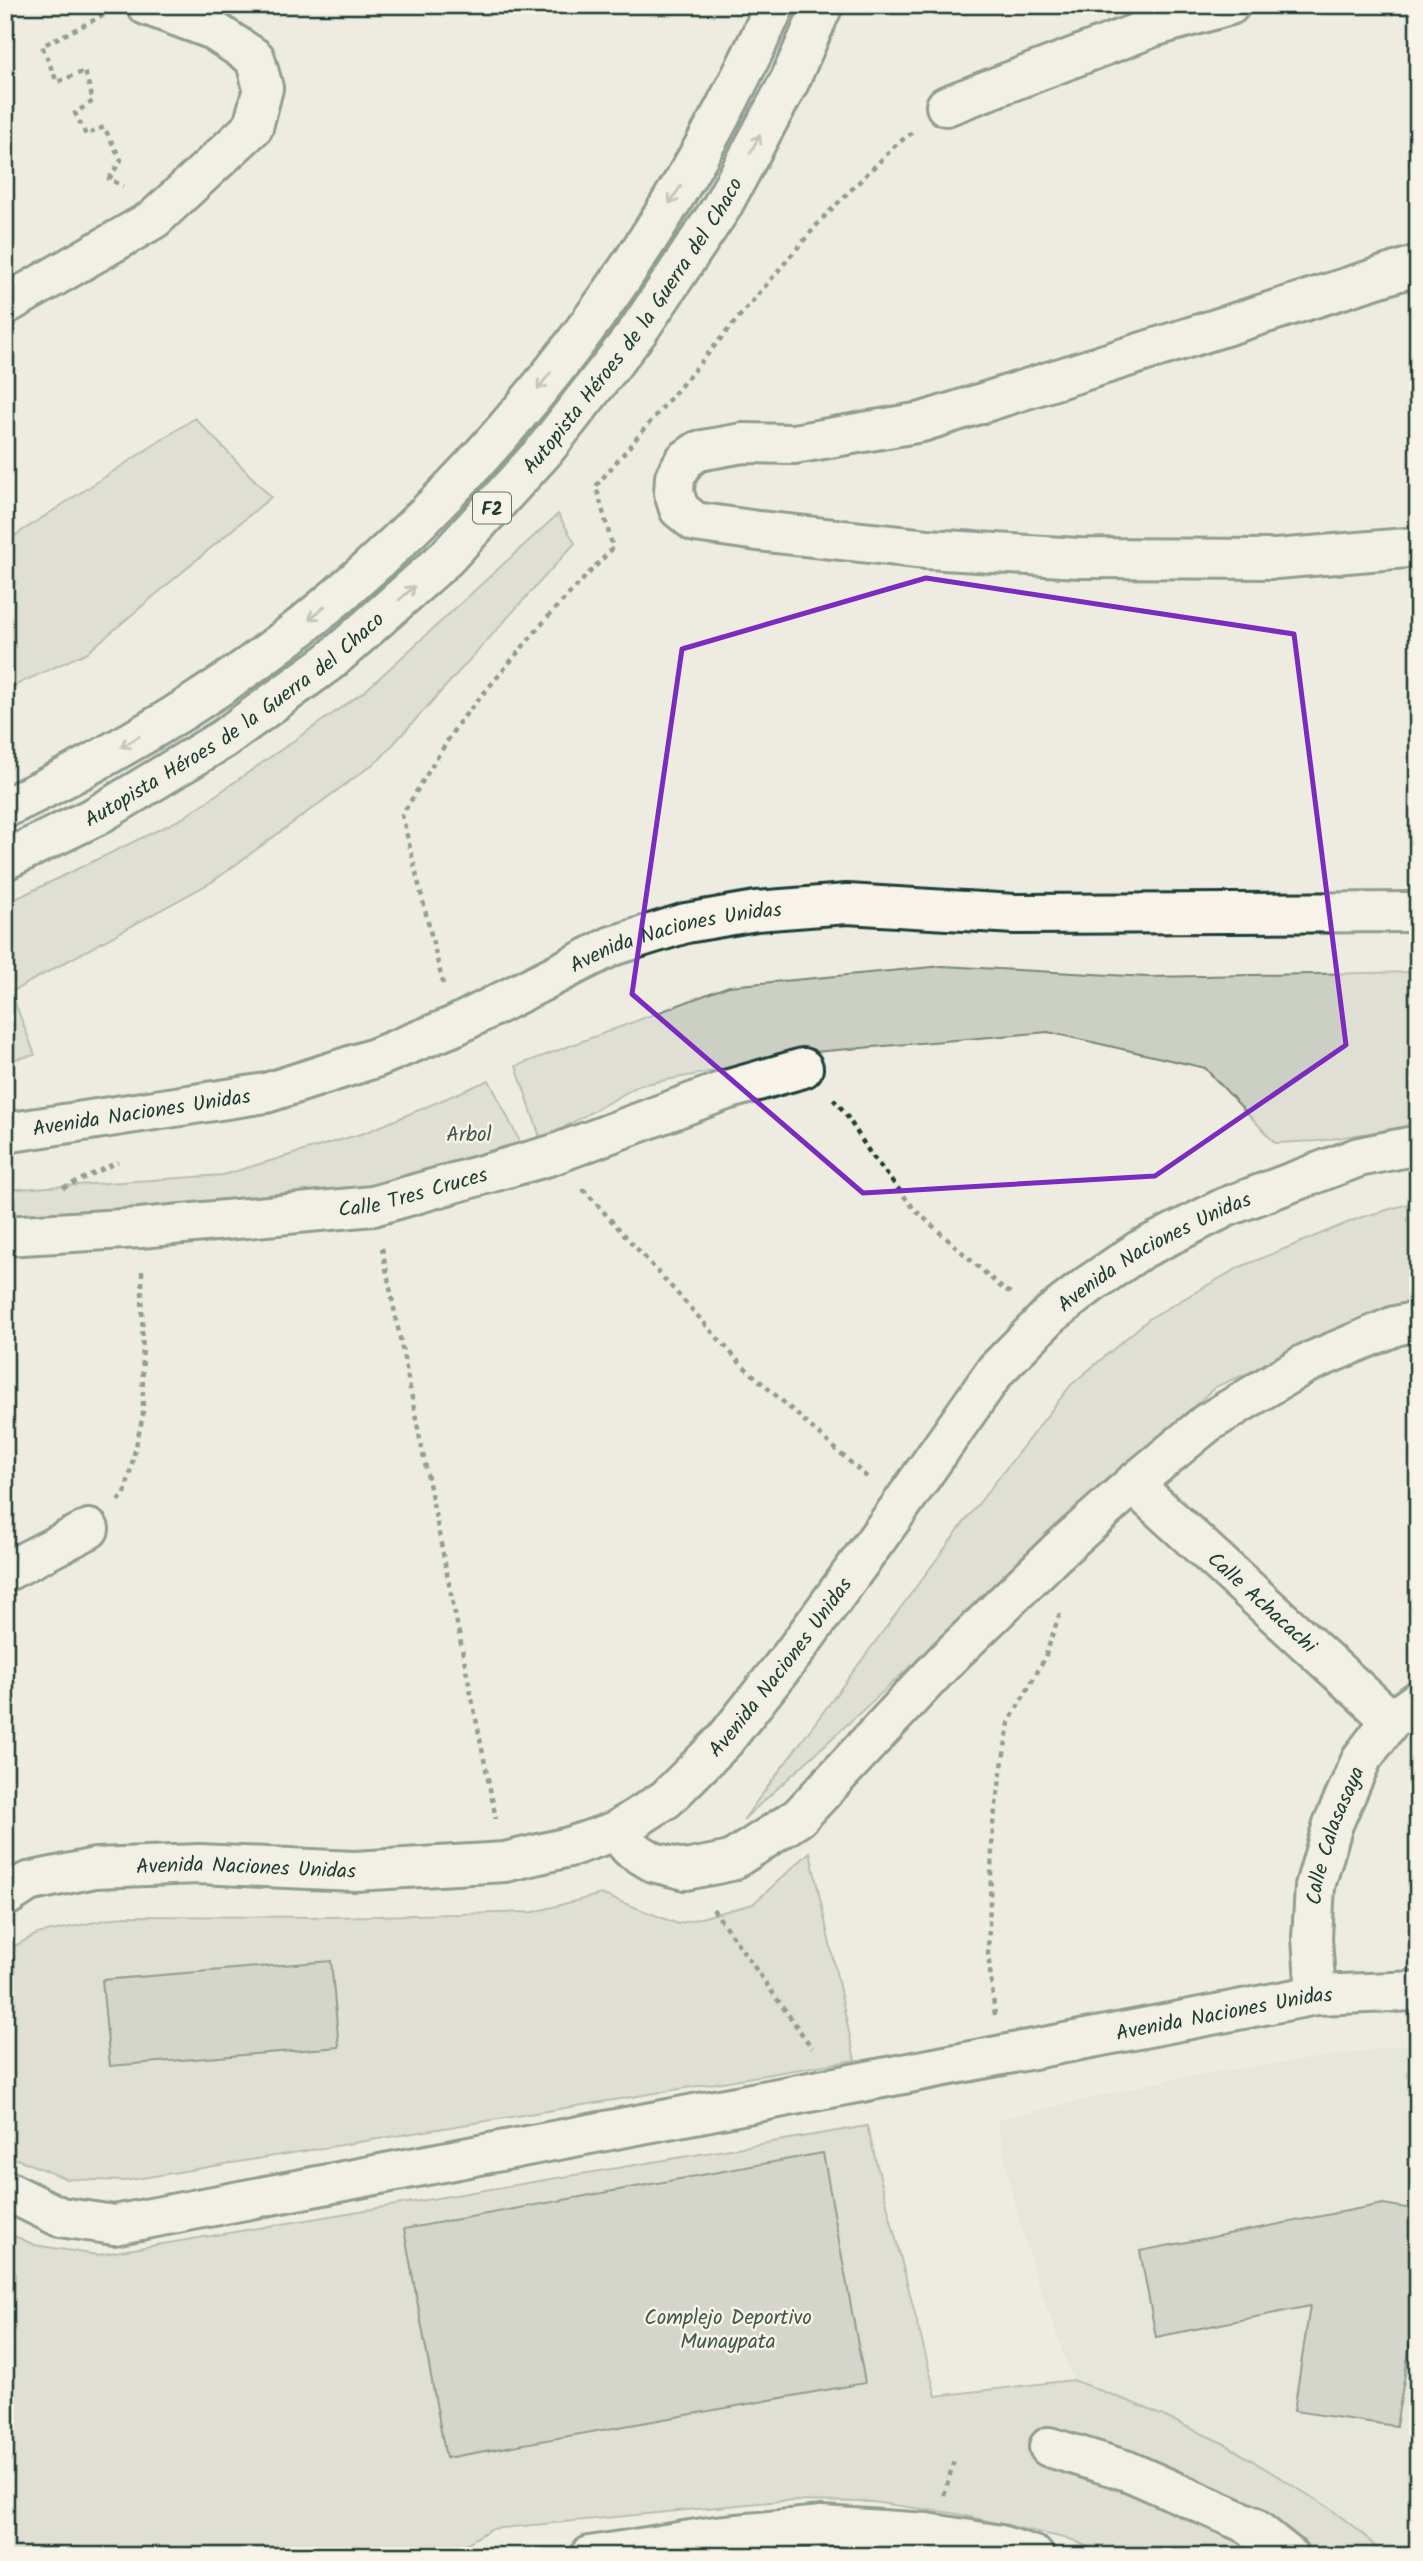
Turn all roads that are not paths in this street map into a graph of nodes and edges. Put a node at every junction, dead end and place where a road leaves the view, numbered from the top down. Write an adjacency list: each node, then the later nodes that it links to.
1 (775, 5): 9 (main road, Autopista Héroes de la Guerra del Chaco / F2, one-way to 9)
2 (823, 5): 10 (main road, Autopista Héroes de la Guerra del Chaco / F2, one-way to 2)
3 (1230, 5): 5 (main road)
4 (129, 8): 7 (main road)
5 (946, 106)
6 (1418, 264): 8 (main road)
7 (5, 305)
8 (1418, 547)
9 (5, 808)
10 (5, 860)
11 (1418, 912): 13 (main road, Avenida Naciones Unidas)
12 (803, 1068): 15 (main road, Calle Tres Cruces)
13 (5, 1133)
14 (1418, 1144): 21 (main road, Avenida Naciones Unidas)
15 (5, 1236)
16 (1418, 1321): 17 (main road)
17 (1133, 1484): 20 (main road, Calle Achacachi); 21 (main road)
18 (89, 1529): 19 (main road)
19 (5, 1572)
20 (1405, 1711): 24 (main road, Calle Calasasaya)
21 (616, 1831): 22 (main road, Avenida Naciones Unidas)
22 (5, 1897)
23 (1418, 1991): 24 (main road, Avenida Naciones Unidas)
24 (1316, 1995): 25 (main road, Avenida Naciones Unidas)
25 (5, 2190)
26 (1049, 2447): 29 (main road)
27 (1010, 2552): 28 (main road)
28 (590, 2556)
29 (1289, 2556)

